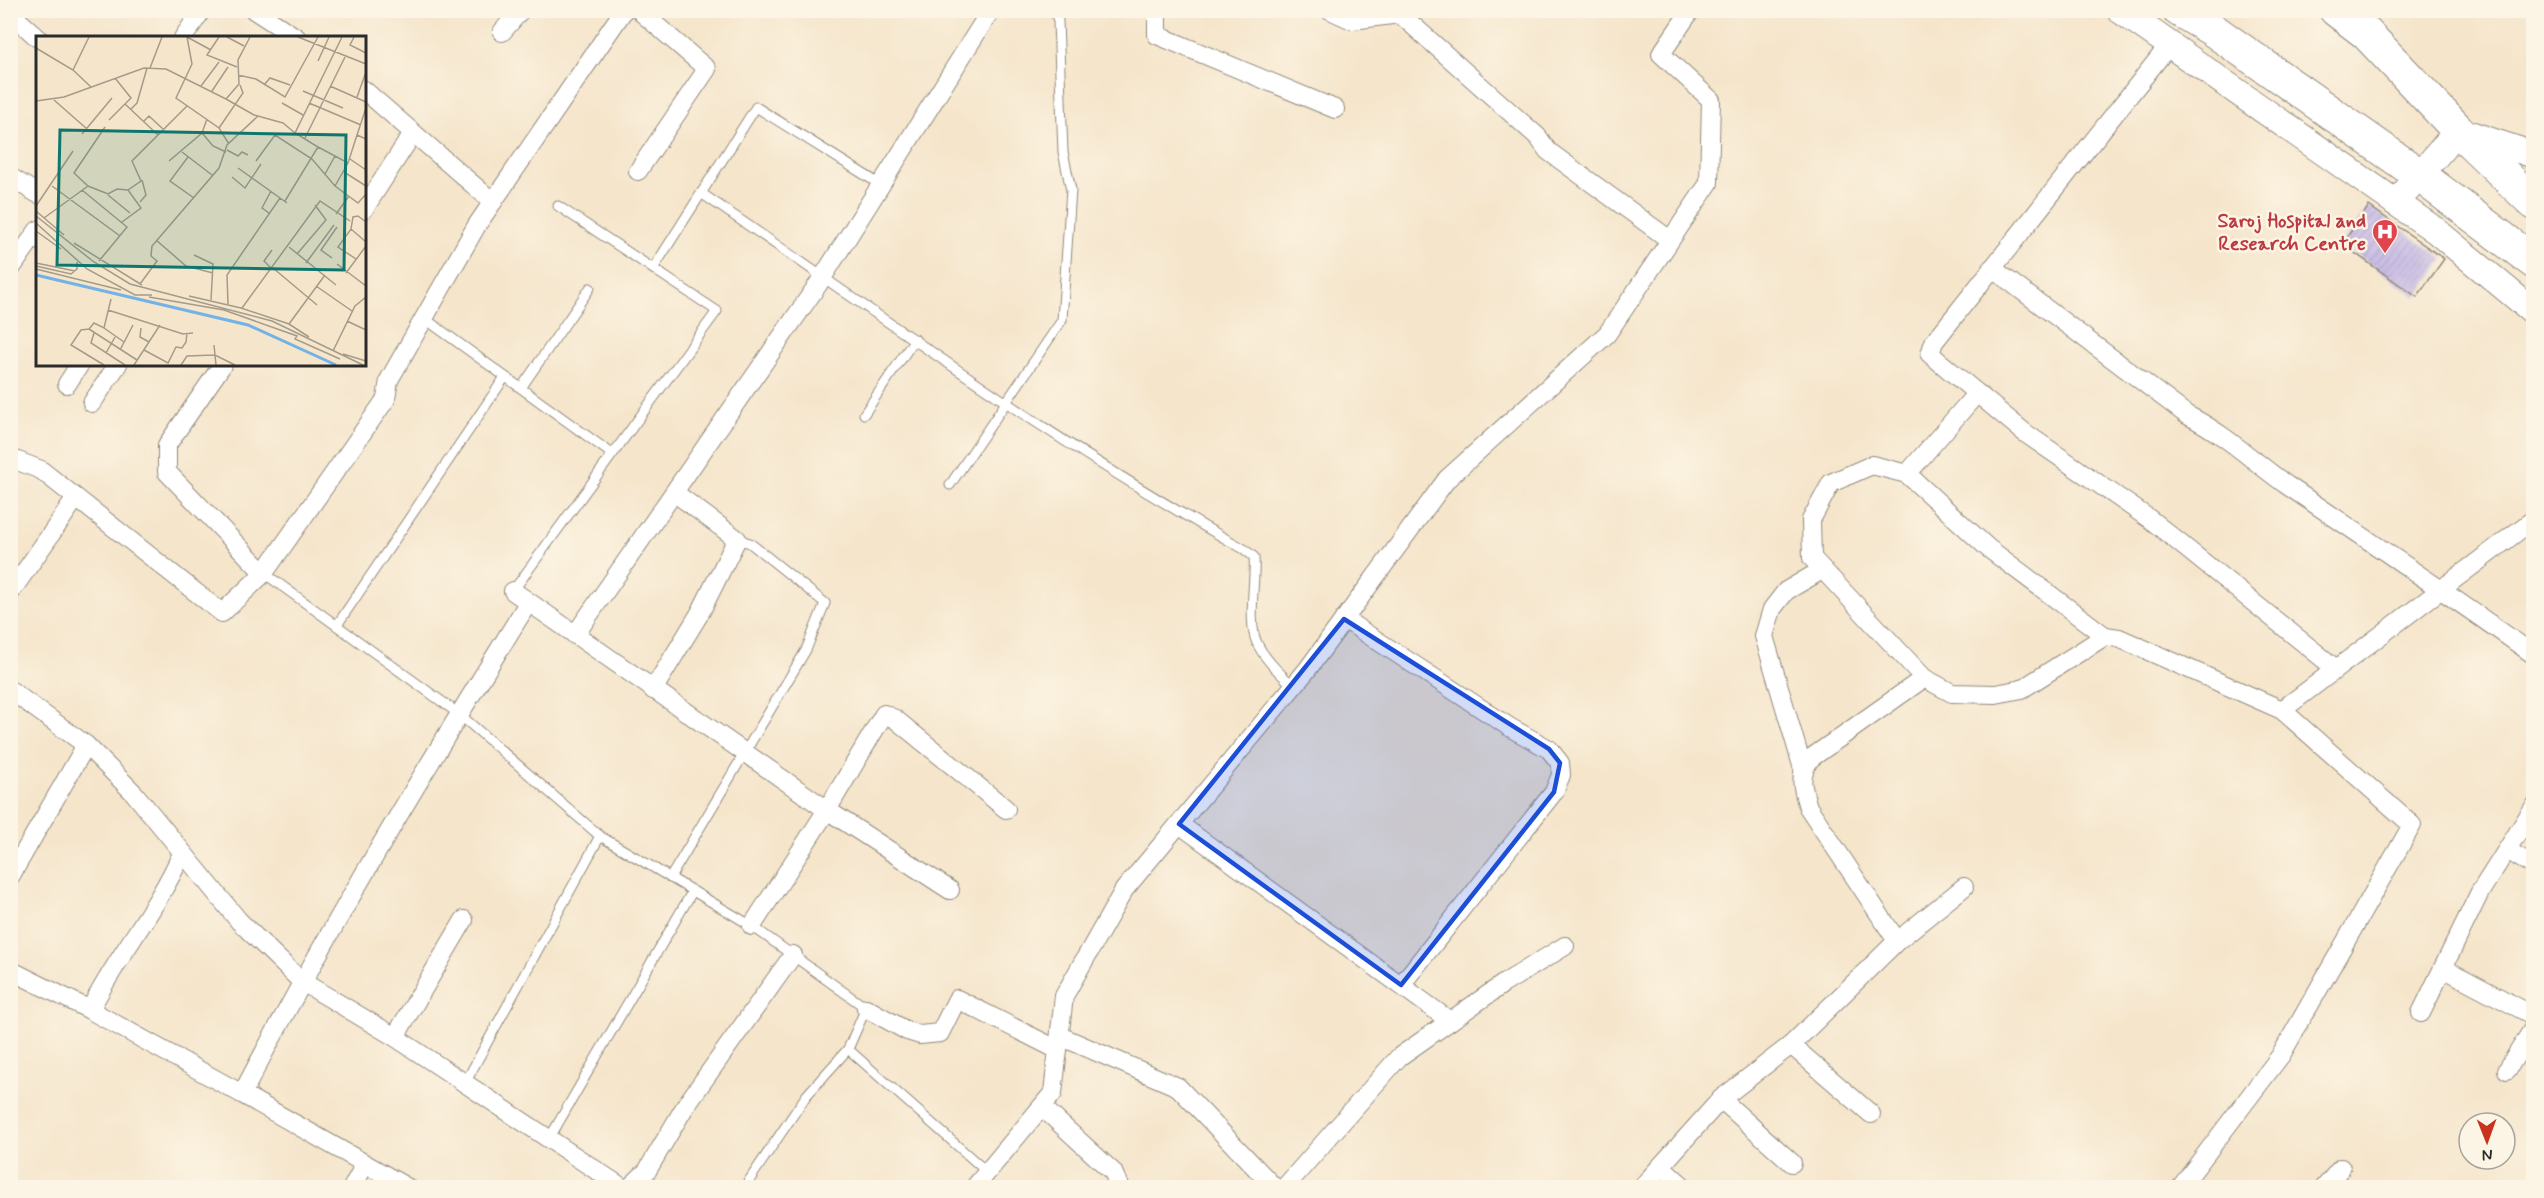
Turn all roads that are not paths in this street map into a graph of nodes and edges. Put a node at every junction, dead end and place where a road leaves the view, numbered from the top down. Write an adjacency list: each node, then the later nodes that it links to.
1 (202, 10): 16 (street)
2 (255, 10): 17 (street)
3 (521, 10): 14 (street)
4 (992, 10): 27 (street)
5 (1055, 10): 53 (lane)
6 (1157, 10): 20 (street)
7 (1330, 10): 36 (street)
8 (1691, 10): 36 (street)
9 (2120, 10): 18 (street)
10 (2178, 10): 25 (highway)
11 (2336, 10): 21 (highway)
12 (636, 11): 24 (street); 30 (street)
13 (10, 13): 15 (street)
14 (502, 32)
15 (36, 36)
16 (184, 36)
17 (294, 36)
18 (2170, 44): 31 (street); 38 (street)
19 (366, 92): 22 (street)
20 (1335, 110)
21 (2458, 130): 23 (street); 25 (street); 32 (highway)
22 (413, 133): 30 (street); 33 (street)
23 (2534, 155)
24 (638, 171)
25 (2418, 174): 31 (street); 37 (highway)
26 (10, 177): 28 (street)
27 (881, 185): 29 (lane); 41 (street)
28 (36, 193)
29 (701, 193): 39 (lane); 41 (lane)
30 (493, 202): 44 (street)
31 (2396, 203): 43 (street)
32 (2534, 203)
33 (366, 206)
34 (558, 206): 39 (lane)
35 (36, 233): 40 (street)
36 (1670, 240): 70 (street)
37 (2534, 262)
38 (1992, 267): 52 (street); 66 (street)
39 (653, 269): 56 (lane)
40 (10, 270)
41 (823, 276): 45 (lane); 60 (street)
42 (590, 288): 51 (lane)
43 (2534, 312)
44 (424, 318): 49 (lane); 65 (street)
45 (915, 339): 53 (lane); 55 (lane)
46 (79, 366): 50 (street)
47 (117, 366): 54 (street)
48 (221, 366): 65 (street)
49 (505, 377): 51 (lane); 71 (lane)
50 (67, 384)
51 (521, 388): 56 (lane)
52 (1977, 393): 58 (street); 75 (street)
53 (1007, 402): 59 (lane); 77 (lane)
54 (92, 403)
55 (864, 414)
56 (612, 454): 67 (lane)
57 (10, 458): 61 (street)
58 (1907, 474): 64 (street); 73 (street)
59 (950, 485)
60 (675, 493): 63 (street); 72 (street)
61 (76, 498): 65 (street); 68 (street)
62 (2534, 519): 66 (street)
63 (738, 540): 79 (street); 83 (lane)
64 (1822, 570): 76 (street); 84 (street)
65 (264, 573): 71 (lane)
66 (2442, 588): 74 (street); 75 (street)
67 (513, 591): 69 (street)
68 (10, 593)
69 (528, 603): 72 (street); 81 (street)
70 (1344, 619): 77 (street); 106 (street)
71 (337, 625): 81 (lane)
72 (575, 635): 79 (street)
73 (2105, 636): 76 (street); 80 (street)
74 (2534, 655)
75 (2336, 669): 80 (street)
76 (1924, 678): 84 (street)
77 (1293, 686): 88 (street)
78 (10, 690): 82 (street)
79 (653, 690): 83 (street)
80 (2282, 710): 140 (street)
81 (459, 714): 89 (lane); 105 (street)
82 (86, 745): 91 (street); 93 (street)
83 (744, 752): 87 (street); 94 (lane)
84 (1803, 769): 100 (street)
85 (2534, 807): 90 (street)
86 (1006, 808): 87 (street)
87 (827, 810): 96 (street); 99 (street)
88 (1179, 824): 106 (street); 114 (street)
89 (600, 836): 94 (lane); 118 (lane)
90 (2507, 850): 92 (street); 103 (street)
91 (182, 852): 105 (street); 108 (street)
92 (2534, 866)
93 (11, 872)
94 (670, 878): 97 (lane)
95 (1964, 887): 100 (street)
96 (950, 890)
97 (692, 892): 99 (lane); 123 (lane)
98 (464, 920): 113 (street)
99 (752, 926): 102 (lane)
100 (1897, 941): 115 (street)
101 (1564, 946): 111 (street)
102 (793, 955): 107 (lane); 132 (street)
103 (2443, 968): 109 (street); 110 (street)
104 (10, 970): 108 (street)
105 (302, 981): 113 (street); 119 (street)
106 (1401, 986): 111 (street)
107 (866, 1008): 114 (street); 116 (lane)
108 (90, 1010): 119 (street)
109 (2421, 1013)
110 (2534, 1016)
111 (1450, 1021): 137 (street)
112 (2534, 1027): 117 (street)
113 (395, 1038): 118 (street)
114 (1059, 1043): 121 (street); 136 (street)
115 (1791, 1045): 120 (street); 122 (street)
116 (848, 1049): 128 (lane); 133 (lane)
117 (2508, 1070)
118 (465, 1083): 123 (street)
119 (242, 1094): 125 (street)
120 (1721, 1099): 124 (street); 138 (street)
121 (1042, 1107): 128 (street); 135 (street)
122 (1871, 1114)
123 (549, 1139): 131 (street)
124 (1792, 1163)
125 (365, 1164): 129 (street); 130 (street)
126 (2341, 1167): 141 (street)
127 (1665, 1170): 139 (street)
128 (987, 1172): 134 (street)
129 (352, 1188)
130 (408, 1188)
131 (623, 1188)
132 (629, 1188)
133 (744, 1188)
134 (974, 1188)
135 (1120, 1188)
136 (1275, 1188)
137 (1284, 1188)
138 (1641, 1188)
139 (1685, 1188)
140 (2180, 1188)
141 (2324, 1188)

